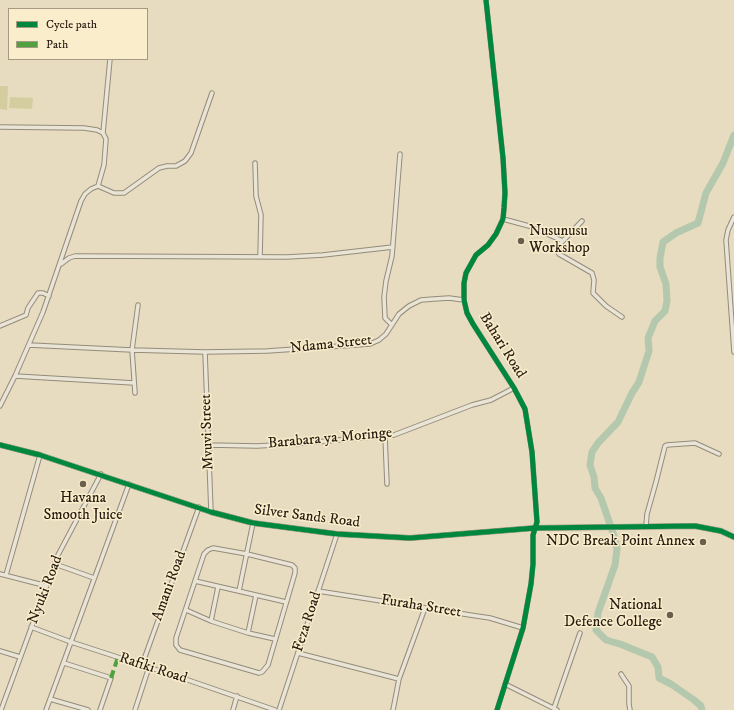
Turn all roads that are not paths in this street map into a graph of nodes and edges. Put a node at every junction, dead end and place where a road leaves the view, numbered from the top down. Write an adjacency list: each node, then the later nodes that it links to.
1 (486, 0): 10 (street, Bahari Road)
2 (110, 60): 5 (street)
3 (212, 93): 8 (street)
4 (0, 127): 5 (street)
5 (103, 133): 8 (street)
6 (400, 154): 13 (street)
7 (255, 163): 14 (street)
8 (98, 186): 15 (street)
9 (734, 217): 16 (street)
10 (502, 219): 12 (street); 18 (street, Bahari Road)
11 (582, 221): 12 (street)
12 (563, 241): 20 (street)
13 (393, 247): 14 (street); 21 (street)
14 (260, 257): 15 (street)
15 (60, 265): 17 (street)
16 (732, 284): 26 (street)
17 (49, 296): 22 (street); 23 (street)
18 (464, 300): 21 (street, Ndama Street); 29 (street, Bahari Road)
19 (138, 305): 24 (street)
20 (622, 316)
21 (392, 325): 25 (street, Ndama Street)
22 (0, 326)
23 (29, 345): 24 (street, Ndama Street); 27 (street)
24 (132, 350): 25 (street, Ndama Street); 28 (street)
25 (205, 352): 33 (street, Mvuvi Street)
26 (734, 352)
27 (15, 376): 28 (street); 31 (street)
28 (134, 383): 30 (street)
29 (514, 388): 32 (street, Barabara ya Moringe); 44 (street, Bahari Road)
30 (135, 393)
31 (0, 406)
32 (385, 436): 33 (street, Barabara ya Moringe); 39 (street)
33 (209, 444): 41 (street, Mvuvi Street)
34 (0, 445): 36 (street, Silver Sands Road)
35 (719, 454): 43 (street)
36 (40, 455): 37 (street, Silver Sands Road); 50 (street)
37 (101, 474): 38 (street, Silver Sands Road); 48 (street, Nyuki Road)
38 (129, 484): 40 (street, Silver Sands Road); 51 (street)
39 (387, 484)
40 (199, 507): 41 (street, Silver Sands Road); 72 (street, Amani Road)
41 (211, 512): 42 (street, Silver Sands Road)
42 (253, 523): 45 (street, Silver Sands Road); 47 (street)
43 (646, 526): 44 (street, Silver Sands Road); 46 (street, Silver Sands Road)
44 (535, 528): 45 (street, Silver Sands Road); 63 (street, Bahari Road)
45 (337, 534): 56 (street, Feza Road)
46 (734, 537)
47 (247, 554): 52 (street); 55 (street); 58 (street)
48 (54, 564): 51 (street); 53 (street, Nyuki Road)
49 (0, 574): 50 (street)
50 (6, 575): 53 (street)
51 (94, 578): 67 (street)
52 (195, 581): 54 (street); 60 (street)
53 (47, 586): 62 (street, Nyuki Road)
54 (218, 586): 55 (street); 61 (street)
55 (239, 591): 57 (street)
56 (318, 591): 59 (street, Furaha Street); 69 (street, Feza Road)
57 (256, 595): 58 (street); 64 (street)
58 (286, 602): 66 (street)
59 (425, 608): 63 (street, Furaha Street); 75 (street)
60 (186, 610): 61 (street); 66 (street)
61 (211, 622): 64 (street)
62 (31, 627): 67 (street, Rafiki Road); 70 (street, Nyuki Road)
63 (523, 628): 76 (street, Bahari Road)
64 (248, 633): 66 (street)
65 (580, 633): 79 (street)
66 (275, 638)
67 (71, 642): 71 (street); 72 (street, Rafiki Road)
68 (0, 651): 70 (street)
69 (298, 653): 75 (street); 86 (street, Feza Road)
70 (20, 657): 80 (street, Nyuki Road)
71 (64, 663): 78 (street); 83 (street)
72 (142, 665): 73 (street, Rafiki Road)
73 (149, 667): 77 (street, Rafiki Road); 84 (street)
74 (621, 674): 89 (street)
75 (399, 679): 87 (street)
76 (505, 684): 79 (street); 88 (street, Bahari Road)
77 (237, 696): 85 (street); 86 (street, Rafiki Road)
78 (50, 699): 81 (street); 82 (street)
79 (556, 709)
80 (1, 710)
81 (46, 710)
82 (88, 710)
83 (100, 710)
84 (135, 710)
85 (233, 710)
86 (277, 710)
87 (393, 710)
88 (496, 710)
89 (630, 710)

